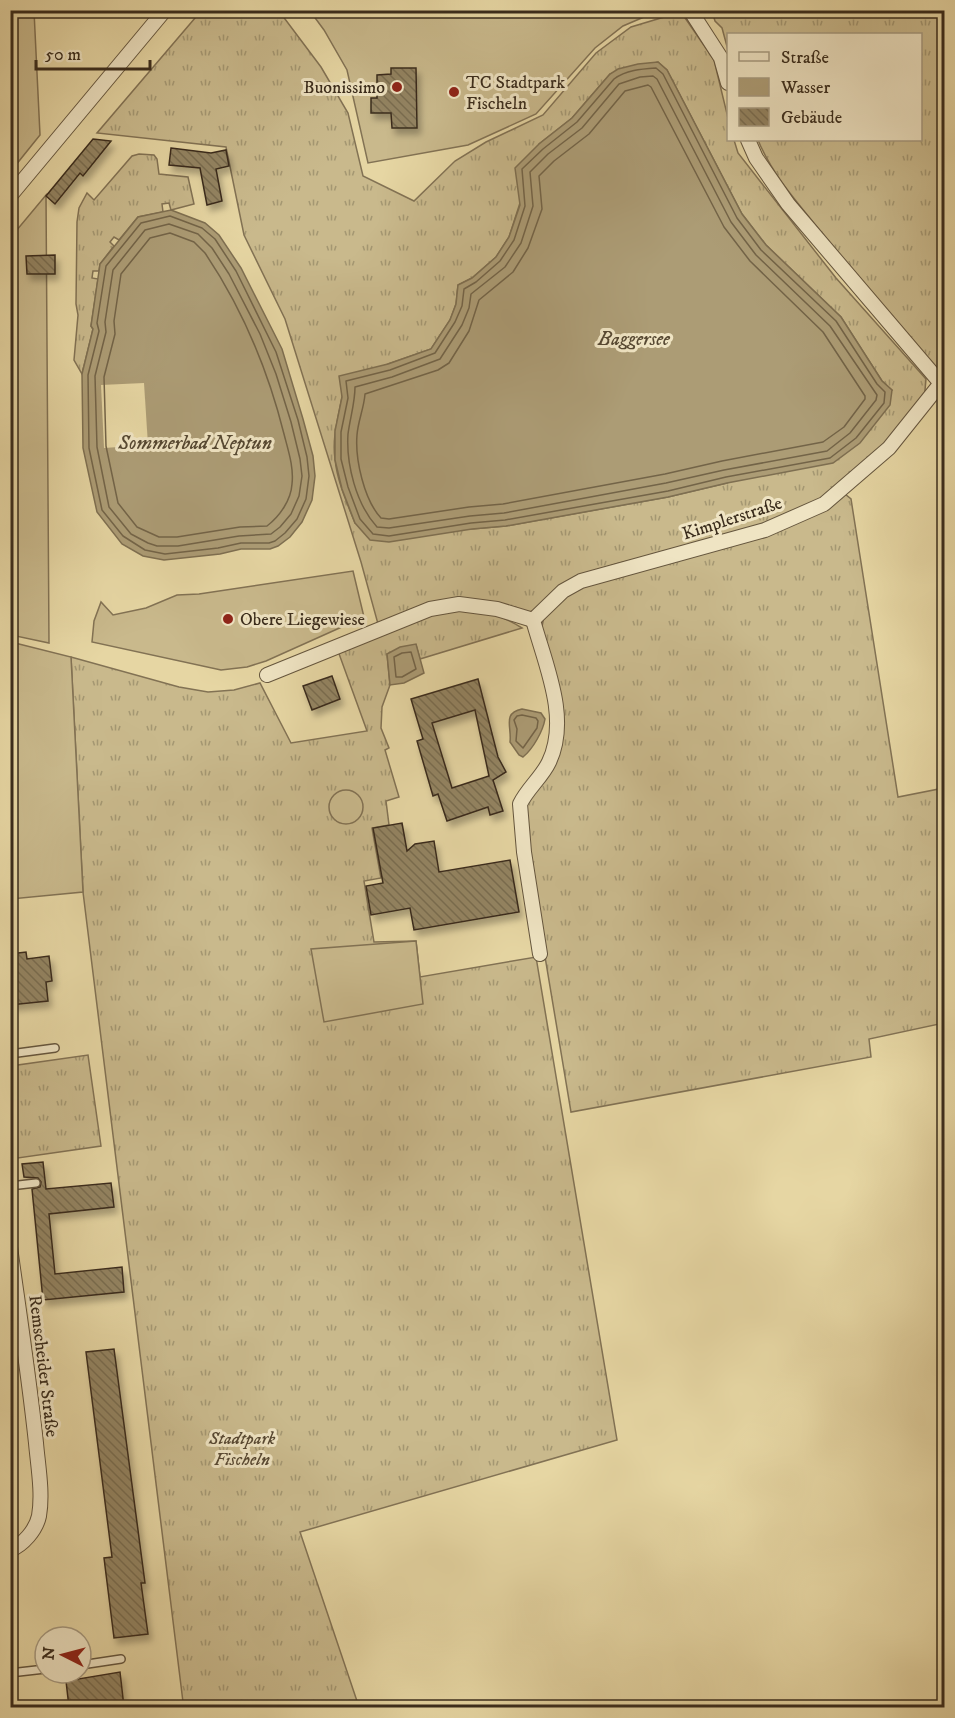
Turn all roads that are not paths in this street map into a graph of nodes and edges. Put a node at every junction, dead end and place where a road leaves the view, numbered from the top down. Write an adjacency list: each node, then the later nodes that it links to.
1 (165, 10): 5 (street)
2 (690, 10): 3 (street)
3 (727, 77)
4 (748, 141): 6 (street, Kimplerstraße)
5 (10, 196)
6 (943, 385): 7 (street, Kimplerstraße)
7 (533, 620): 8 (street); 9 (street)
8 (267, 675)
9 (540, 954)
10 (55, 1048): 11 (lane)
11 (10, 1054)
12 (36, 1183): 13 (lane)
13 (10, 1186)
14 (10, 1247): 15 (street, Remscheider Straße)
15 (10, 1550)
16 (121, 1659): 17 (lane)
17 (93, 1663)
18 (33, 1670): 19 (lane)
19 (10, 1673)

